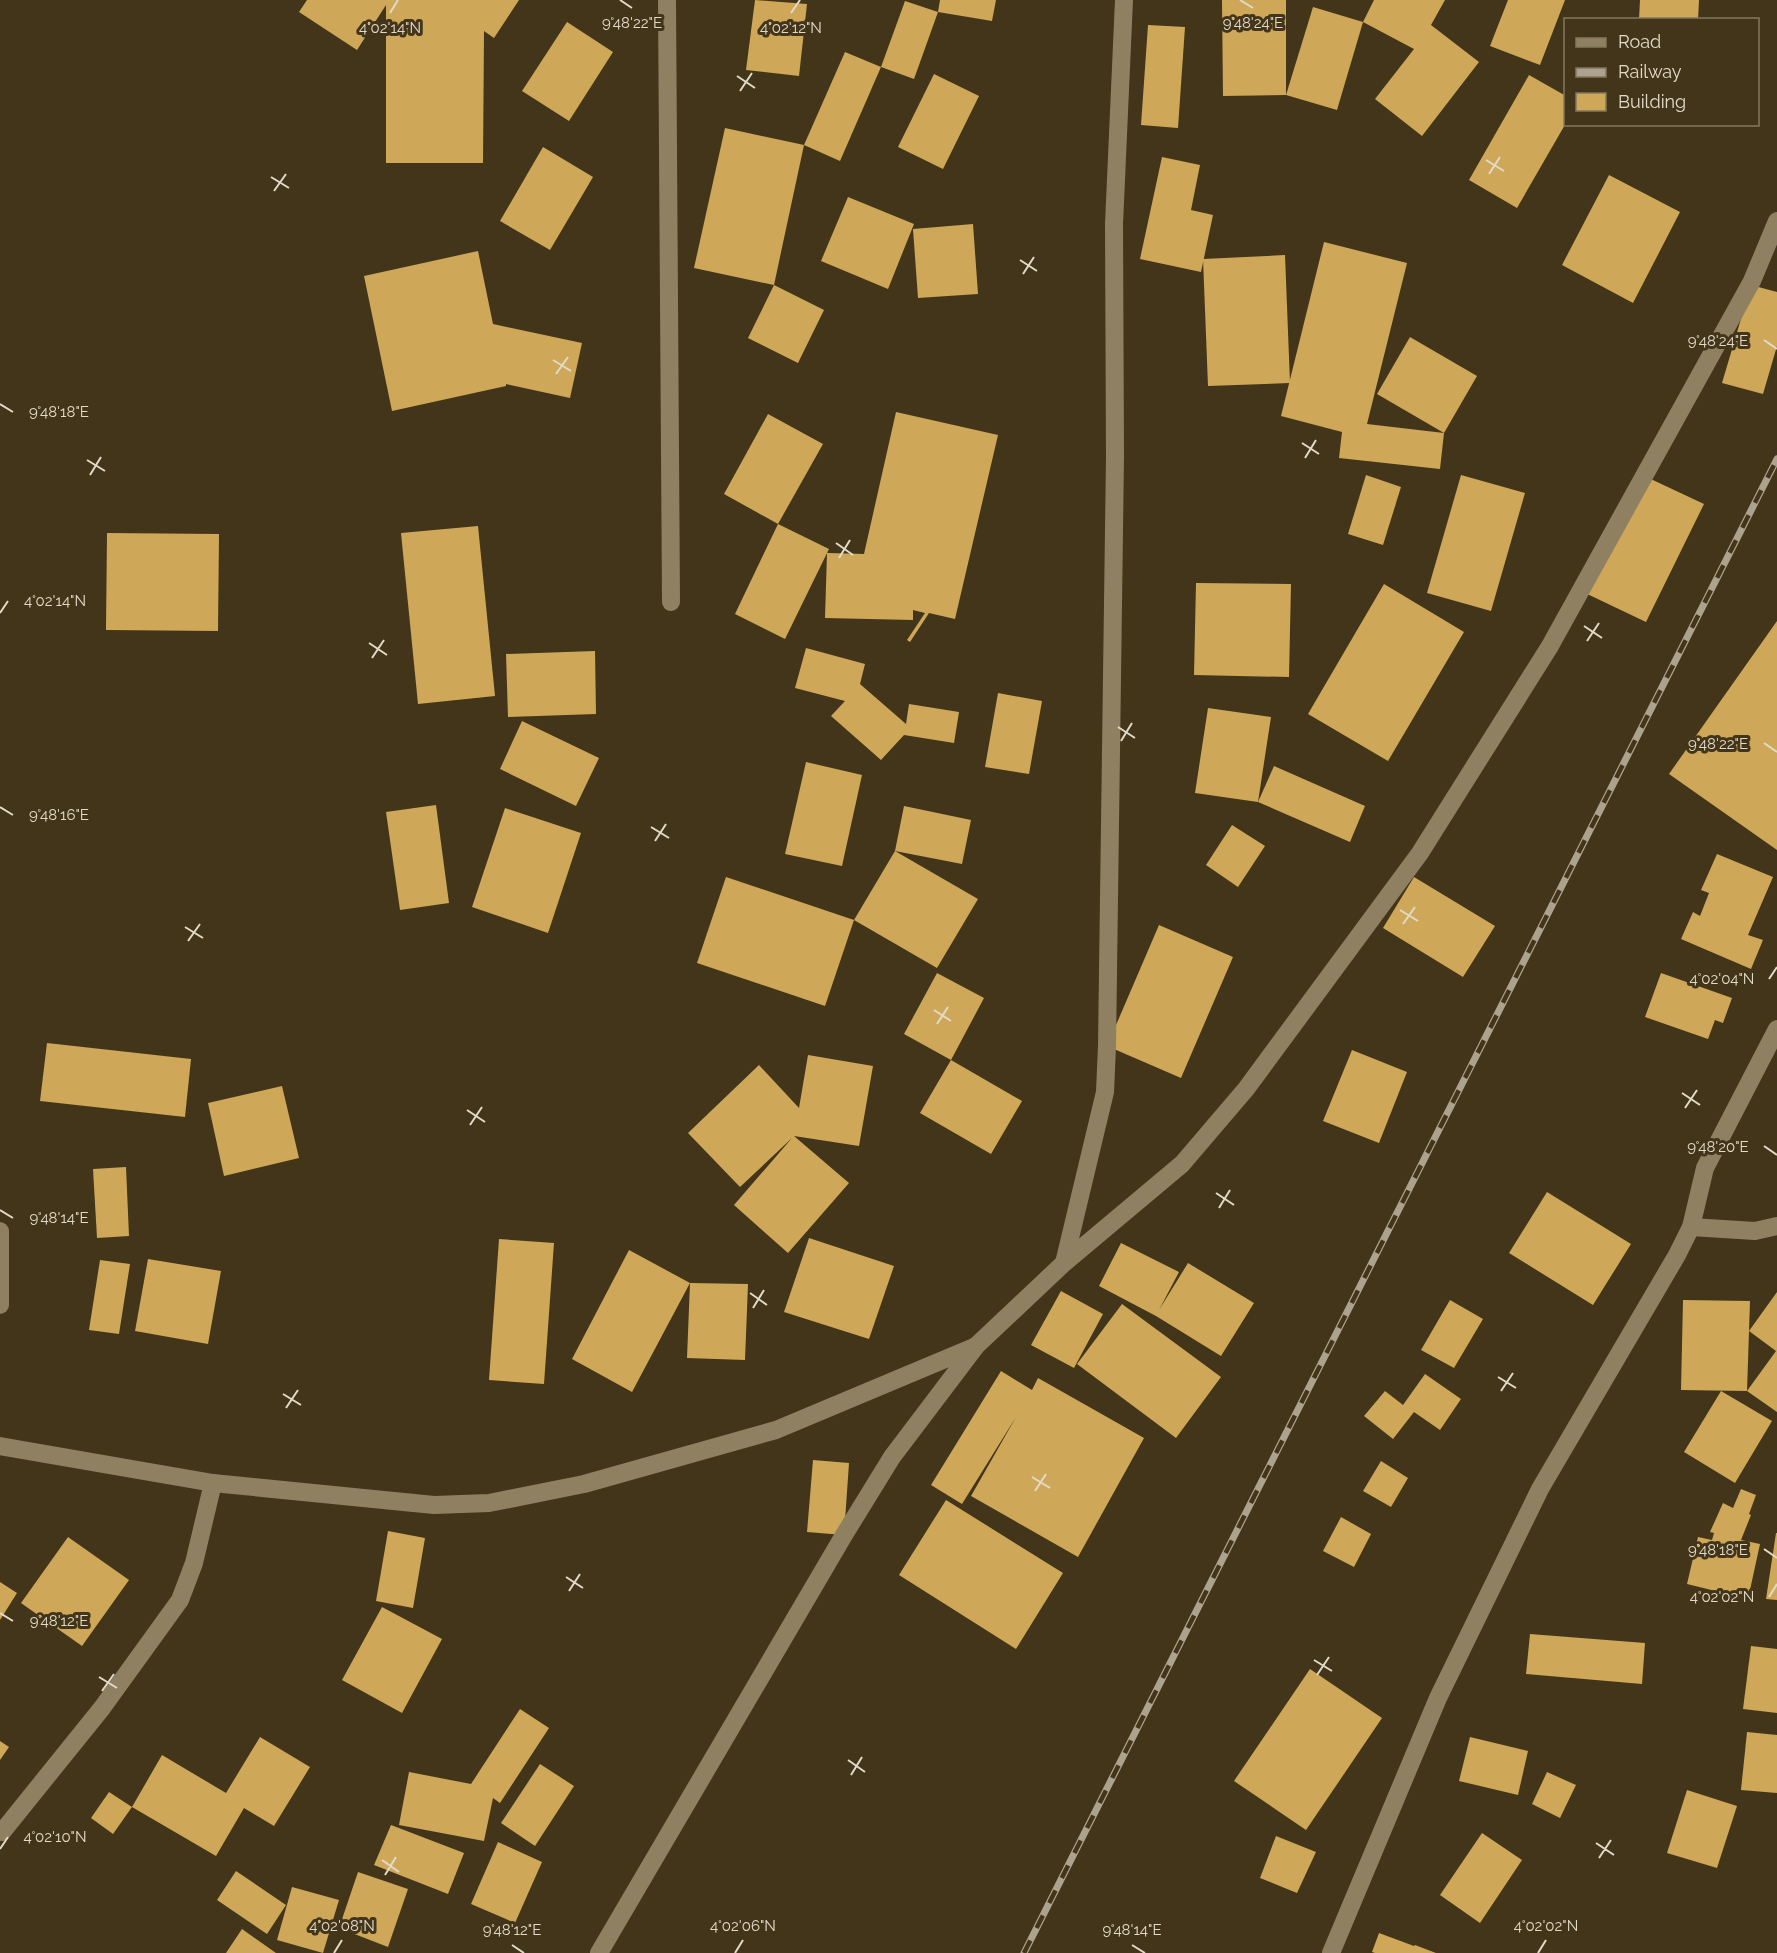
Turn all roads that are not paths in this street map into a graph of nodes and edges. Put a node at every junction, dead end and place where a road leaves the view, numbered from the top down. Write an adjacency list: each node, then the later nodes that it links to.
1 (667, 0): 4 (street)
2 (1124, 0): 9 (street)
3 (1777, 221): 9 (street)
4 (671, 602)
5 (1777, 1029): 7 (street)
6 (1777, 1226): 7 (street)
7 (1691, 1227): 16 (street)
8 (0, 1232): 10 (street)
9 (1064, 1263): 11 (street)
10 (0, 1305)
11 (976, 1346): 13 (street); 15 (street)
12 (0, 1446): 13 (street)
13 (213, 1483): 14 (street)
14 (2, 1832)
15 (599, 1953)
16 (1331, 1953)

